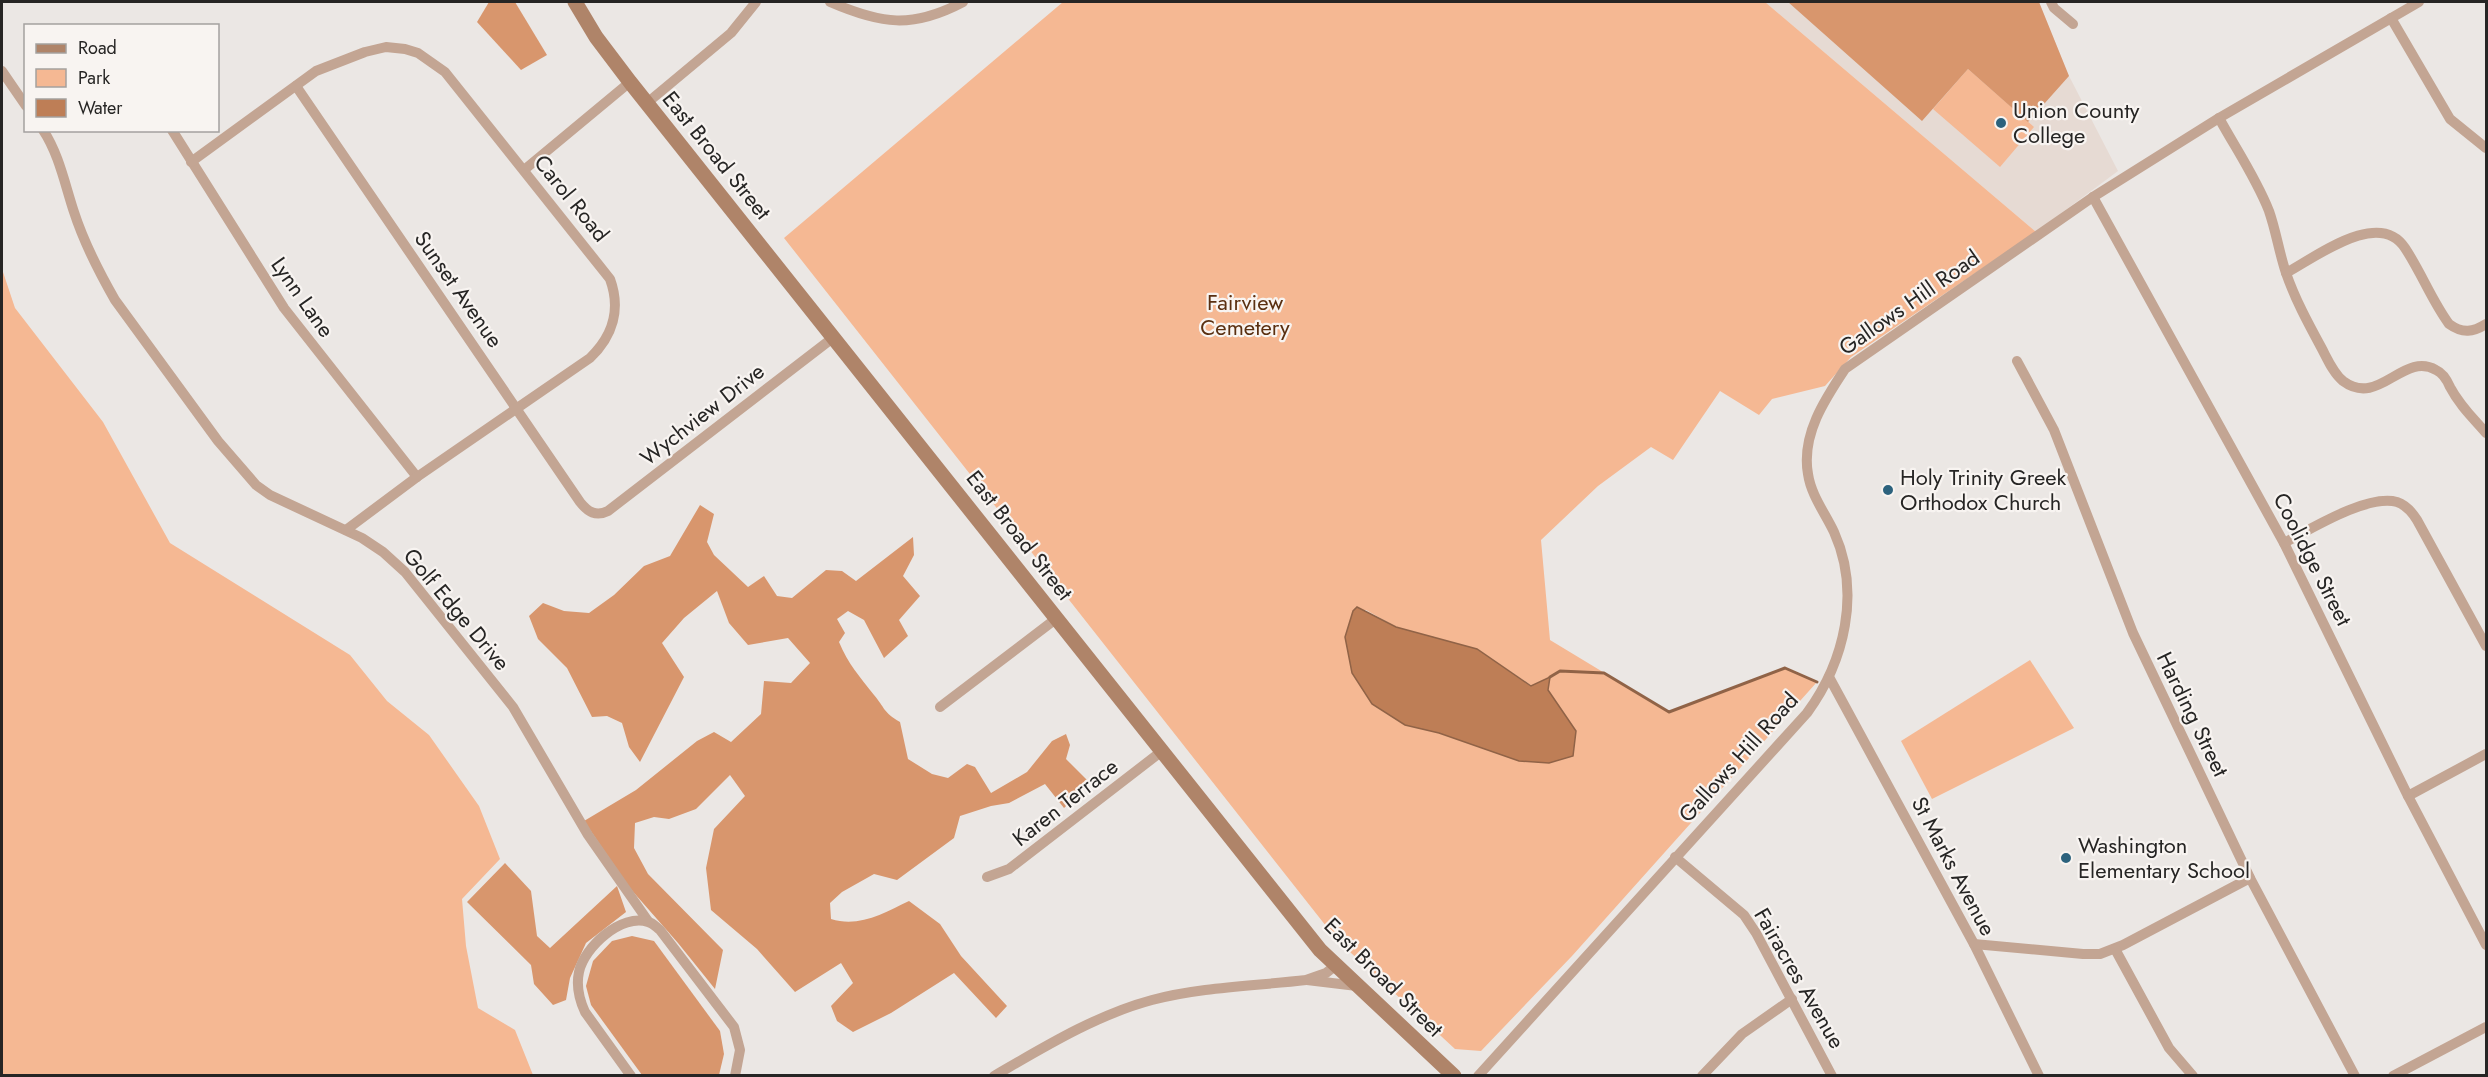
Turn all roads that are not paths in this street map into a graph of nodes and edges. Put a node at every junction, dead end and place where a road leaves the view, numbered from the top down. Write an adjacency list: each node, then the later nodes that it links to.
1 (575, 2): 10 (street, East Broad Street)
2 (756, 2): 13 (street)
3 (830, 2): 4 (street)
4 (963, 2)
5 (2051, 2): 8 (street)
6 (2419, 2): 7 (street, Gallows Hill Road)
7 (2391, 18): 14 (street, Gallows Hill Road); 17 (street)
8 (2073, 24)
9 (2, 71): 12 (street)
10 (630, 82): 13 (street, East Broad Street); 19 (street)
11 (296, 86): 18 (street, Carol Road); 19 (street, Carol Road); 25 (street, Sunset Avenue)
12 (24, 103)
13 (647, 103): 23 (street, East Broad Street)
14 (2219, 118): 20 (street, Gallows Hill Road); 21 (street)
15 (48, 132): 29 (street, Golf Edge Drive)
16 (173, 132): 18 (street, Lynn Lane)
17 (2487, 148)
18 (191, 162): 27 (street, Lynn Lane)
19 (524, 170): 25 (street, Carol Road)
20 (2093, 197): 30 (street, Coolidge Street); 33 (street, Gallows Hill Road)
21 (2286, 273): 22 (street); 26 (street)
22 (2487, 324)
23 (834, 337): 28 (street, Wychview Drive); 31 (street, East Broad Street)
24 (2017, 361): 40 (street, Harding Street)
25 (517, 408): 27 (street, Carol Road); 28 (street, Sunset Avenue)
26 (2487, 434)
27 (417, 477): 29 (street, Carol Road)
28 (591, 513)
29 (346, 530): 41 (street, Golf Edge Drive)
30 (2284, 543): 32 (street); 37 (street, Coolidge Street)
31 (1057, 618): 34 (street); 35 (street, East Broad Street)
32 (2487, 646)
33 (1829, 677): 38 (street, Gallows Hill Road); 42 (street, St Marks Avenue)
34 (940, 707)
35 (1162, 751): 39 (street, Karen Terrace); 45 (street, East Broad Street)
36 (2487, 754): 37 (street)
37 (2408, 796): 43 (street, Coolidge Street)
38 (1675, 857): 48 (street, Fairacres Avenue); 54 (street, Gallows Hill Road)
39 (987, 877)
40 (2250, 878): 44 (street); 59 (street, Harding Street)
41 (648, 921): 50 (street); 51 (street, Golf Edge Drive)
42 (1974, 944): 44 (street); 57 (street, St Marks Avenue)
43 (2487, 945)
44 (2115, 949): 58 (street)
45 (1335, 966): 46 (street); 47 (street, East Broad Street)
46 (1306, 980): 47 (street); 52 (street)
47 (1357, 986): 53 (street, East Broad Street)
48 (1792, 999): 55 (street); 56 (street, Fairacres Avenue)
49 (2487, 1027): 60 (street)
50 (631, 1076)
51 (735, 1076)
52 (994, 1076)
53 (1454, 1076)
54 (1478, 1076)
55 (1702, 1076)
56 (1832, 1076)
57 (2038, 1076)
58 (2193, 1076)
59 (2355, 1076)
60 (2393, 1076)

